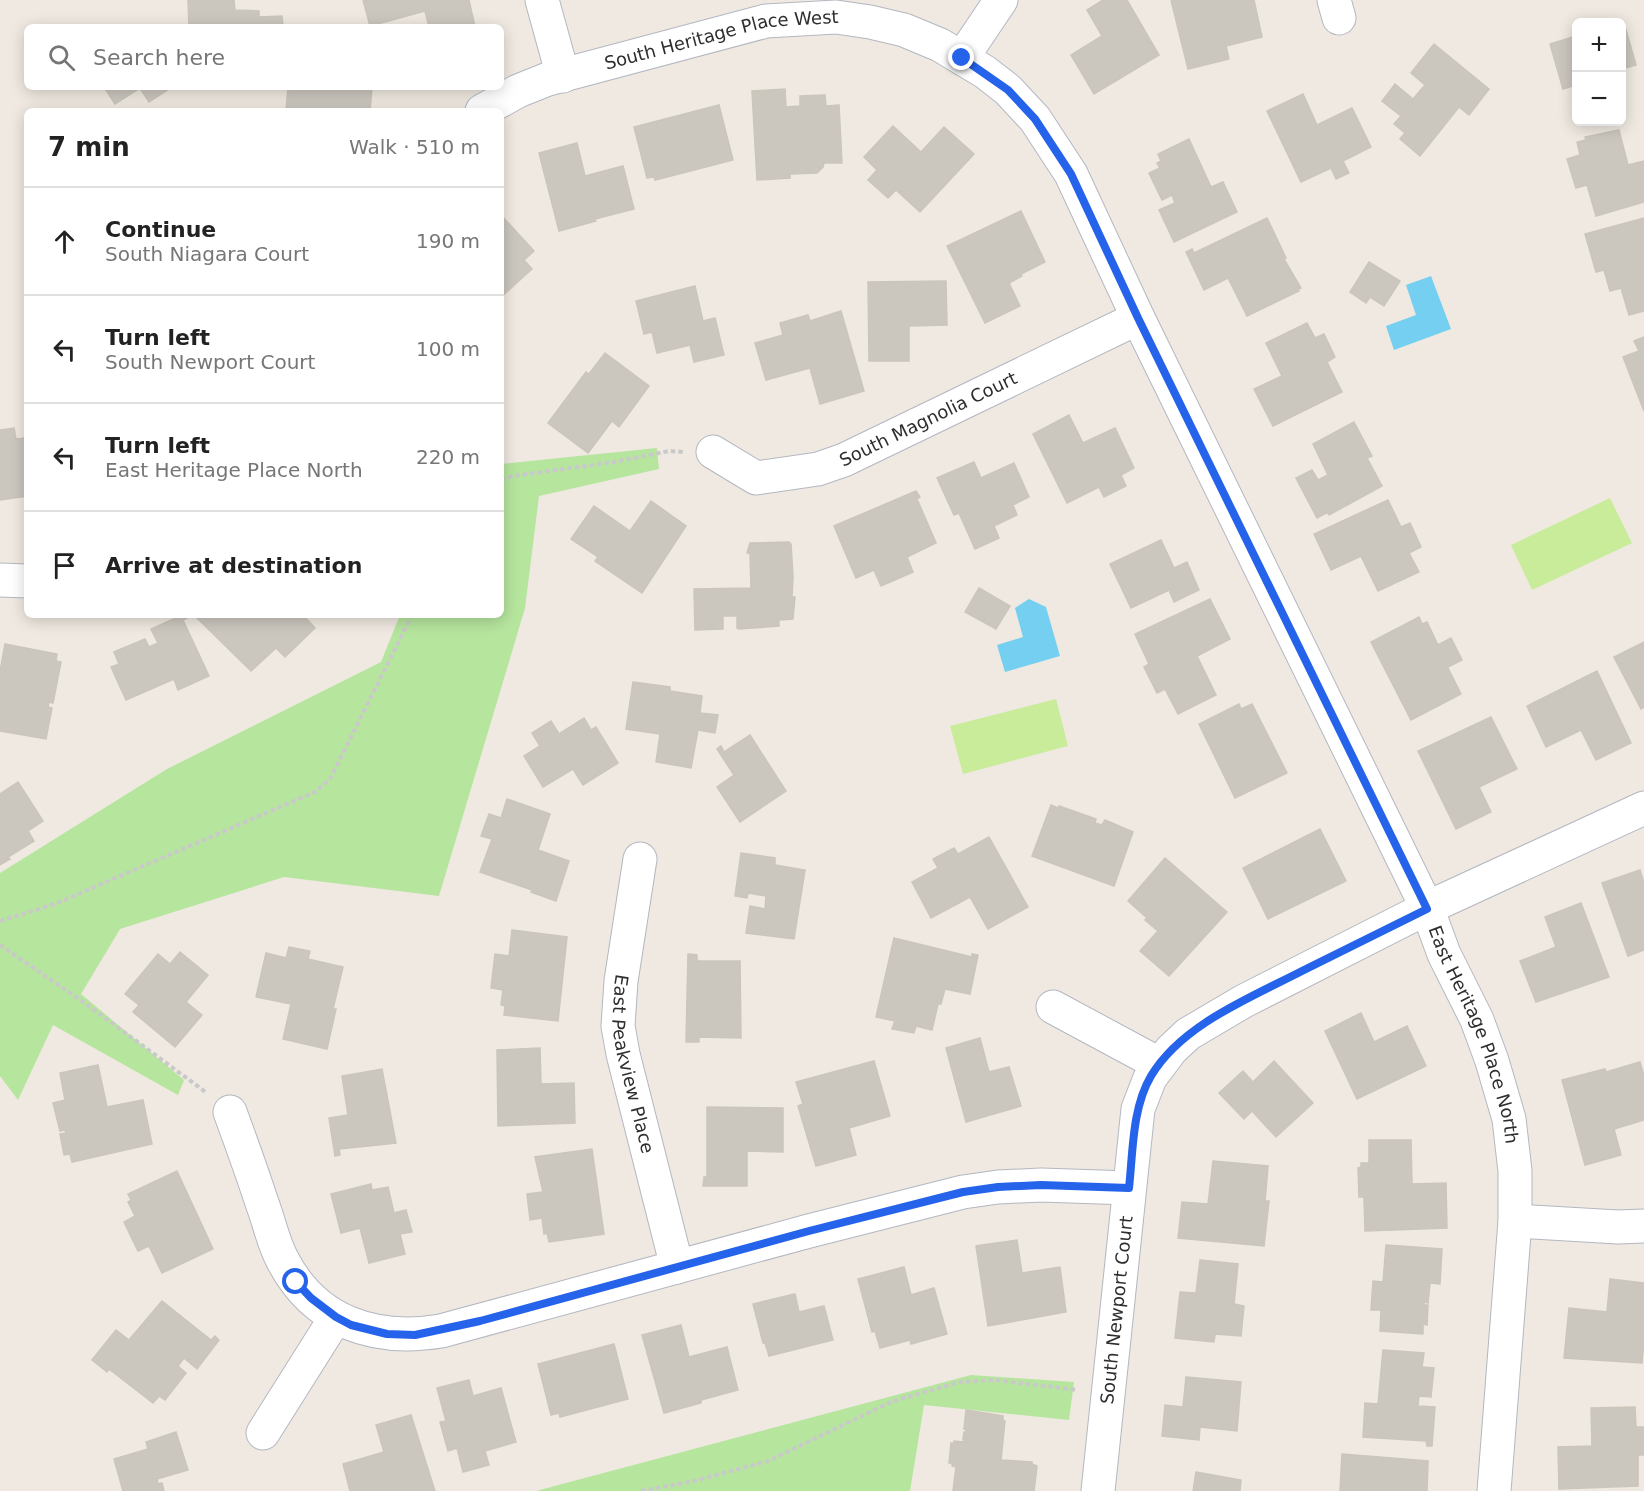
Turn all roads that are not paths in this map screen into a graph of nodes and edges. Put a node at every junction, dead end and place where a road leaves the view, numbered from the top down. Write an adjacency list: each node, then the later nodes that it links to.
1 (542, 0): 4 (street)
2 (1001, 0): 3 (street)
3 (962, 58): 4 (street, South Heritage Place West); 6 (street, East Heritage Place North)
4 (563, 75): 5 (street, South Heritage Place West)
5 (487, 108)
6 (1138, 318): 7 (street, South Magnolia Court); 12 (street, East Heritage Place North)
7 (713, 452)
8 (0, 580): 9 (street)
9 (24, 581)
10 (1644, 808): 12 (street, South Newport Court)
11 (640, 859): 19 (street, East Peakview Place)
12 (1427, 909): 14 (street, South Newport Court); 17 (street, East Heritage Place North)
13 (1053, 1007): 14 (street)
14 (1159, 1064): 16 (street, South Newport Court)
15 (230, 1112): 20 (street)
16 (1129, 1188): 19 (street); 22 (street, South Newport Court)
17 (1515, 1221): 18 (street); 23 (street, East Heritage Place North)
18 (1644, 1226)
19 (677, 1267): 20 (street)
20 (336, 1317): 21 (street)
21 (263, 1432)
22 (1098, 1491)
23 (1494, 1491)

